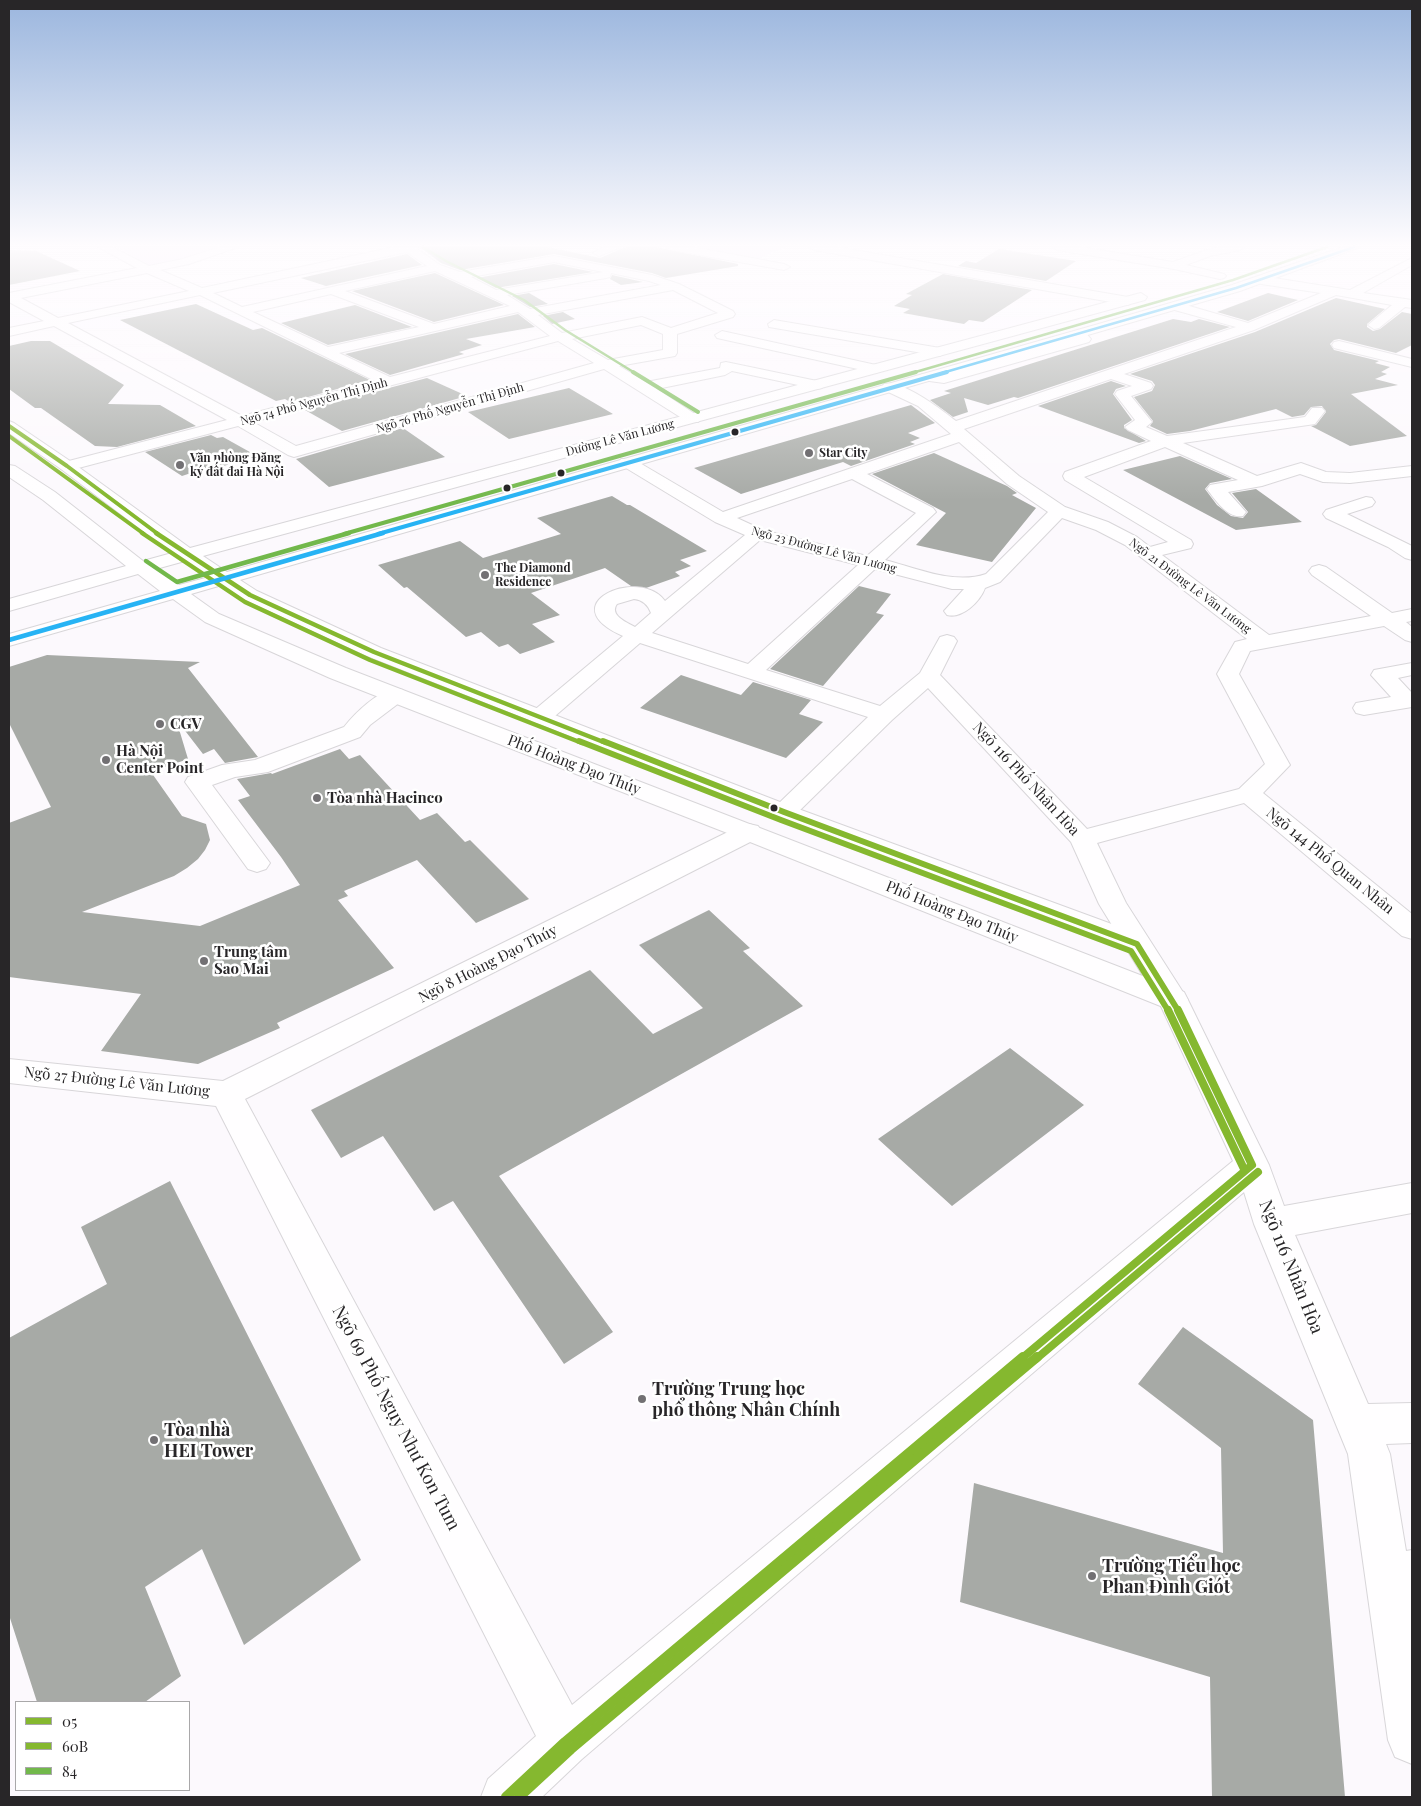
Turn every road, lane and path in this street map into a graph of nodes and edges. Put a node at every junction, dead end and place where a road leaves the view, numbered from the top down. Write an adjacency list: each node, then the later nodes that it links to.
1 (72, 331): 29 (main road)
2 (282, 331): 16 (main road)
3 (413, 331): 16 (main road)
4 (552, 331): 14 (main road)
5 (589, 331): 14 (main road, Ngõ 74 Phố Nguyễn Thị Định)
6 (814, 331): 12 (main road)
7 (833, 331): 12 (main road)
8 (1015, 331): 17 (main road, Đường Lê Văn Lương)
9 (1087, 331): 26 (main road, Đường Lê Văn Lương)
10 (1237, 331): 21 (main road)
11 (670, 332): 19 (main road, Ngõ 76 Phố Nguyễn Thị Định)
12 (829, 334): 17 (main road)
13 (722, 336): 20 (main road)
14 (560, 337): 19 (main road); 23 (main road, Ngõ 74 Phố Nguyễn Thị Định)
15 (1339, 345): 18 (main road)
16 (325, 352): 23 (main road)
17 (940, 352): 20 (main road, Đường Lê Văn Lương)
18 (1412, 363)
19 (606, 364): 25 (main road); 29 (main road, Ngõ 76 Phố Nguyễn Thị Định)
20 (876, 369): 22 (main road, Đường Lê Văn Lương)
21 (1111, 374): 31 (main road); 32 (main road)
22 (852, 375): 24 (main road, Đường Lê Văn Lương); 26 (main road, Ngõ 21 Đường Lê Văn Lương)
23 (389, 382): 29 (main road, Ngõ 74 Phố Nguyễn Thị Định)
24 (817, 385): 25 (main road); 28 (main road, Đường Lê Văn Lương)
25 (644, 387): 28 (main road)
26 (889, 387): 31 (main road, Ngõ 21 Đường Lê Văn Lương); 33 (main road, Đường Lê Văn Lương)
27 (1317, 411): 32 (main road)
28 (693, 419): 47 (main road, Đường Lê Văn Lương)
29 (241, 421): 34 (main road, Ngõ 74 Phố Nguyễn Thị Định)
30 (9, 426): 34 (main road)
31 (958, 432): 37 (main road); 40 (main road, Ngõ 21 Đường Lê Văn Lương)
32 (1166, 441): 38 (main road); 46 (main road)
33 (627, 462): 42 (main road, Ngõ 23 Đường Lê Văn Lương); 52 (main road, Đường Lê Văn Lương)
34 (67, 466): 47 (main road)
35 (1412, 471): 38 (main road)
36 (11, 473): 50 (main road, Phố Hoàng Đạo Thúy)
37 (853, 473): 42 (main road); 49 (main road)
38 (1256, 482): 41 (main road)
39 (1366, 502): 45 (main road)
40 (1058, 511): 46 (main road, Ngõ 21 Đường Lê Văn Lương); 53 (main road)
41 (1237, 512)
42 (721, 518): 43 (main road, Ngõ 23 Đường Lê Văn Lương)
43 (757, 534): 49 (main road, Ngõ 23 Đường Lê Văn Lương); 57 (main road)
44 (1412, 537): 45 (main road)
45 (1394, 543): 48 (main road)
46 (1148, 553): 64 (main road, Ngõ 21 Đường Lê Văn Lương)
47 (189, 554): 50 (main road, Đường Lê Văn Lương); 52 (main road)
48 (1412, 554)
49 (868, 564): 53 (main road, Ngõ 23 Đường Lê Văn Lương); 68 (main road)
50 (141, 568): 54 (main road, Phố Hoàng Đạo Thúy); 55 (main road, Đường Lê Văn Lương)
51 (1319, 571): 59 (main road)
52 (227, 578): 54 (main road, Đường Lê Văn Lương); 65 (main road)
53 (976, 584): 56 (main road)
54 (176, 592): 62 (main road, Đường Lê Văn Lương); 67 (main road, Phố Hoàng Đạo Thúy)
55 (9, 605)
56 (954, 611)
57 (662, 615): 60 (main road); 60 (main road)
58 (1412, 615): 59 (main road)
59 (1390, 619): 61 (main road); 64 (main road)
60 (637, 635): 68 (main road); 73 (main road)
61 (1412, 636)
62 (9, 640)
63 (946, 641): 69 (main road)
64 (1264, 642): 74 (main road)
65 (374, 652): 67 (main road); 73 (main road)
66 (1412, 669): 71 (main road)
67 (338, 673): 70 (main road, Phố Hoàng Đạo Thúy)
68 (750, 673): 72 (main road)
69 (929, 676): 72 (main road, Ngõ 8 Hoàng Đạo Thúy); 77 (main road, Ngõ 116 Phố Nhân Hòa)
70 (394, 695): 76 (main road, Phố Hoàng Đạo Thúy); 78 (main road)
71 (1364, 708)
72 (884, 715): 75 (main road, Ngõ 8 Hoàng Đạo Thúy)
73 (540, 717): 75 (main road)
74 (1248, 794): 77 (main road); 79 (main road, Ngõ 144 Phố Quan Nhân)
75 (784, 812): 76 (main road, Ngõ 8 Hoàng Đạo Thúy); 80 (main road)
76 (748, 832): 81 (main road, Phố Hoàng Đạo Thúy); 83 (main road, Ngõ 8 Hoàng Đạo Thúy)
77 (1082, 839): 80 (main road, Ngõ 116 Phố Nhân Hòa)
78 (257, 862)
79 (1408, 920)
80 (1137, 944): 81 (main road, Ngõ 116 Phố Nhân Hòa)
81 (1173, 1000): 84 (main road, Ngõ 116 Nhân Hòa)
82 (9, 1070): 83 (main road, Ngõ 27 Đường Lê Văn Lương)
83 (226, 1094): 91 (main road, Ngõ 69 Phố Ngụy Như Kon Tum)
84 (1252, 1165): 86 (main road, Ngõ 116 Nhân Hòa); 91 (main road)
85 (1412, 1198): 86 (main road)
86 (1272, 1224): 88 (main road, Ngõ 116 Nhân Hòa)
87 (1412, 1423): 88 (main road)
88 (1363, 1440): 89 (main road)
89 (1400, 1574): 90 (main road)
90 (1412, 1740)
91 (565, 1742): 92 (main road)
92 (506, 1797)

